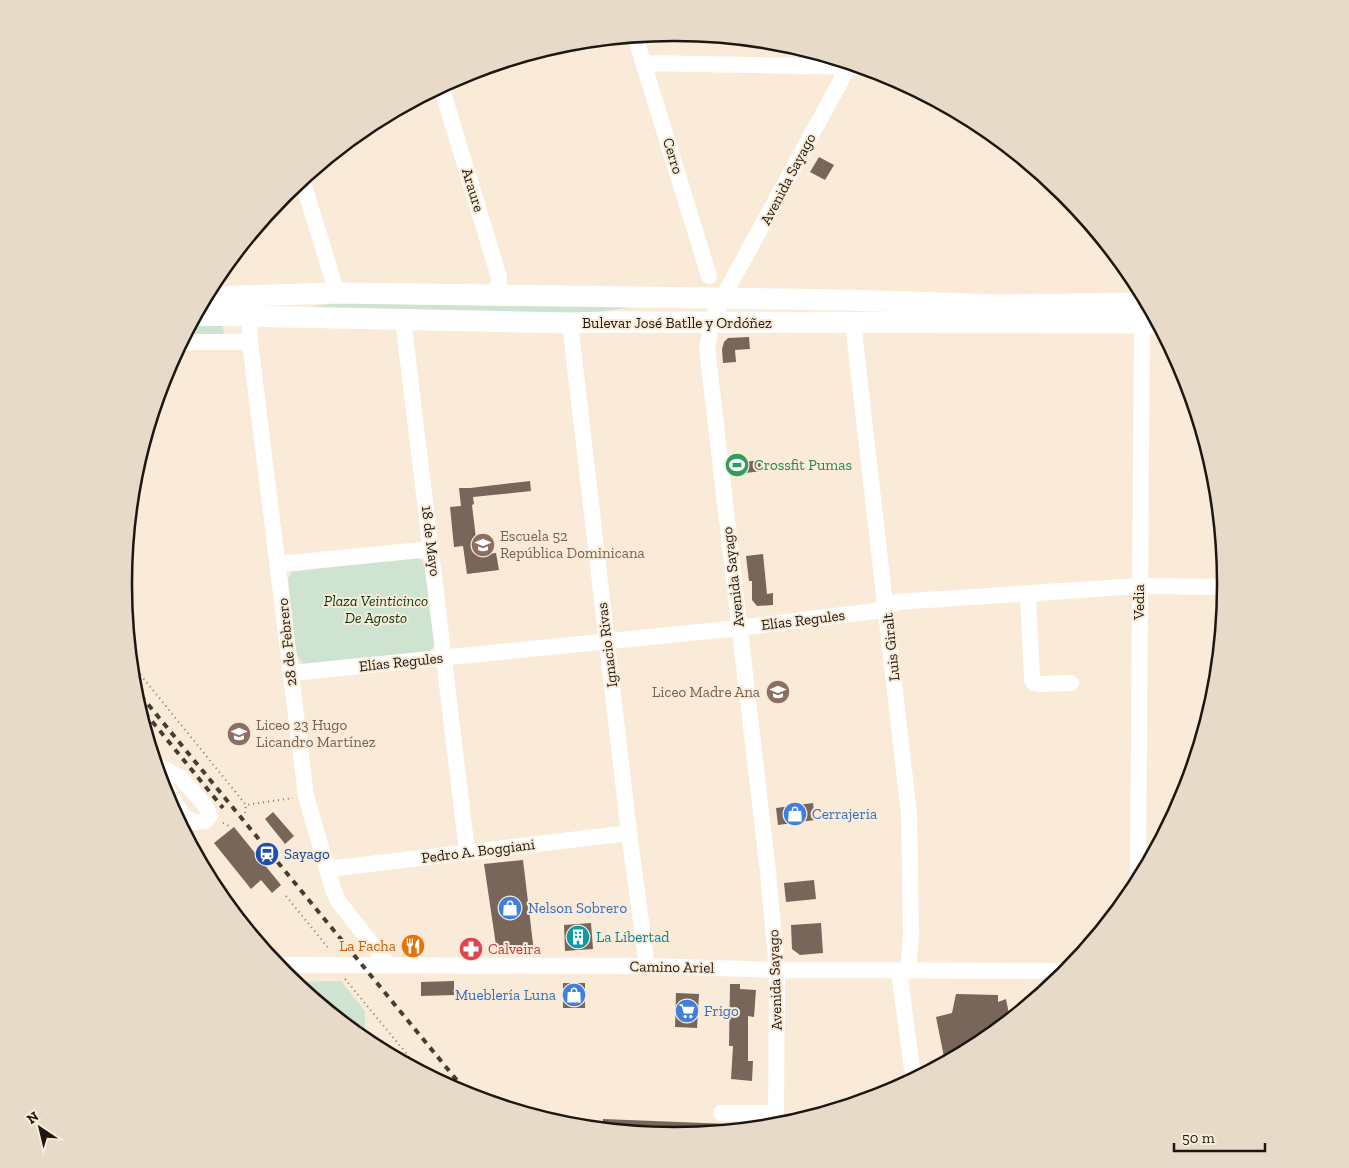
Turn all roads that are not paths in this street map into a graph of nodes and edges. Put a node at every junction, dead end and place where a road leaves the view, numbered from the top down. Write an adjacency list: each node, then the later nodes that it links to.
1 (637, 42): 2 (street, Cerro)
2 (644, 63): 3 (street); 7 (street, Cerro)
3 (834, 66)
4 (850, 71): 10 (street, Avenida Sayago)
5 (443, 93): 9 (street, Araure)
6 (304, 188): 8 (street)
7 (709, 276)
8 (337, 293): 9 (main road, Bulevar José Batlle y Ordóñez); 11 (main road, Bulevar José Batlle y Ordóñez)
9 (498, 294): 10 (main road, Bulevar José Batlle y Ordóñez)
10 (722, 299): 13 (main road, Bulevar José Batlle y Ordóñez); 17 (street, Avenida Sayago)
11 (249, 306): 12 (main road, Bulevar José Batlle y Ordóñez); 15 (main road, Bulevar José Batlle y Ordóñez); 21 (street, 28 de Febrero)
12 (207, 308)
13 (1146, 316)
14 (1147, 316): 19 (main road, Bulevar José Batlle y Ordóñez)
15 (404, 319): 18 (main road, Bulevar José Batlle y Ordóñez); 22 (street, 18 de Mayo)
16 (1148, 319): 24 (street, Vedia)
17 (712, 322): 18 (main road, Bulevar José Batlle y Ordóñez); 19 (main road, Bulevar José Batlle y Ordóñez); 28 (street, Avenida Sayago)
18 (570, 323): 29 (street, Ignacio Rivas)
19 (853, 323): 27 (street, Luis Giralt)
20 (189, 342): 21 (street)
21 (250, 342): 23 (street, 28 de Febrero)
22 (432, 549): 23 (street); 30 (street, 18 de Mayo)
23 (279, 564): 31 (street, 28 de Febrero)
24 (1139, 586): 25 (street, Elías Regules); 26 (street, Elías Regules); 37 (street, Vedia)
25 (1217, 587)
26 (1028, 593): 27 (street, Elías Regules); 32 (street)
27 (886, 606): 28 (street, Elías Regules); 43 (street, Luis Giralt)
28 (739, 628): 29 (street, Elías Regules); 42 (street, Avenida Sayago)
29 (606, 642): 30 (street, Elías Regules); 35 (street, Ignacio Rivas)
30 (445, 658): 31 (street, Elías Regules); 36 (street, 18 de Mayo)
31 (291, 673): 38 (street, 28 de Febrero)
32 (1072, 683)
33 (165, 770): 34 (street)
34 (185, 817)
35 (629, 833): 36 (street, Pedro A. Boggiani); 41 (street, Ignacio Rivas)
36 (467, 852): 38 (street, Pedro A. Boggiani)
37 (1138, 866)
38 (328, 869): 40 (street, 28 de Febrero)
39 (288, 965): 40 (street, Camino Ariel)
40 (389, 966): 41 (street, Camino Ariel)
41 (647, 966): 42 (street, Camino Ariel)
42 (777, 970): 43 (street, Camino Ariel); 47 (street, Avenida Sayago)
43 (904, 972): 44 (street, Camino Ariel); 45 (street, Luis Giralt)
44 (1054, 972)
45 (913, 1072)
46 (721, 1113): 48 (street)
47 (776, 1117)
48 (768, 1118)

